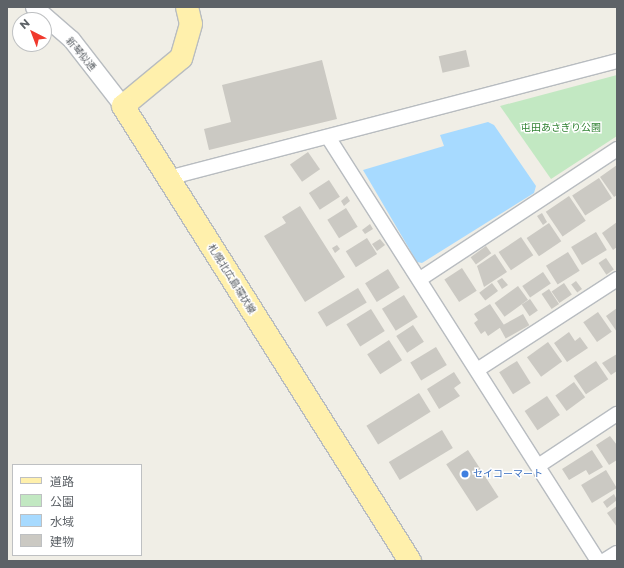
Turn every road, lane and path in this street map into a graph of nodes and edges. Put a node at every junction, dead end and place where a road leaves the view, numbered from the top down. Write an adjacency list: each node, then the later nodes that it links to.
1 (34, 7): 4 (street, 新琴似通)
2 (187, 7): 4 (main road)
3 (617, 62): 5 (street)
4 (122, 106): 7 (main road, 札幌北広島環状線)
5 (328, 136): 7 (street); 8 (street)
6 (617, 149): 8 (street)
7 (168, 178): 14 (main road, 札幌北広島環状線)
8 (420, 279): 10 (street)
9 (617, 279): 10 (street)
10 (477, 370): 12 (street)
11 (617, 414): 12 (street)
12 (538, 466): 15 (street)
13 (617, 553): 16 (street)
14 (410, 561)
15 (598, 561)
16 (604, 561)

